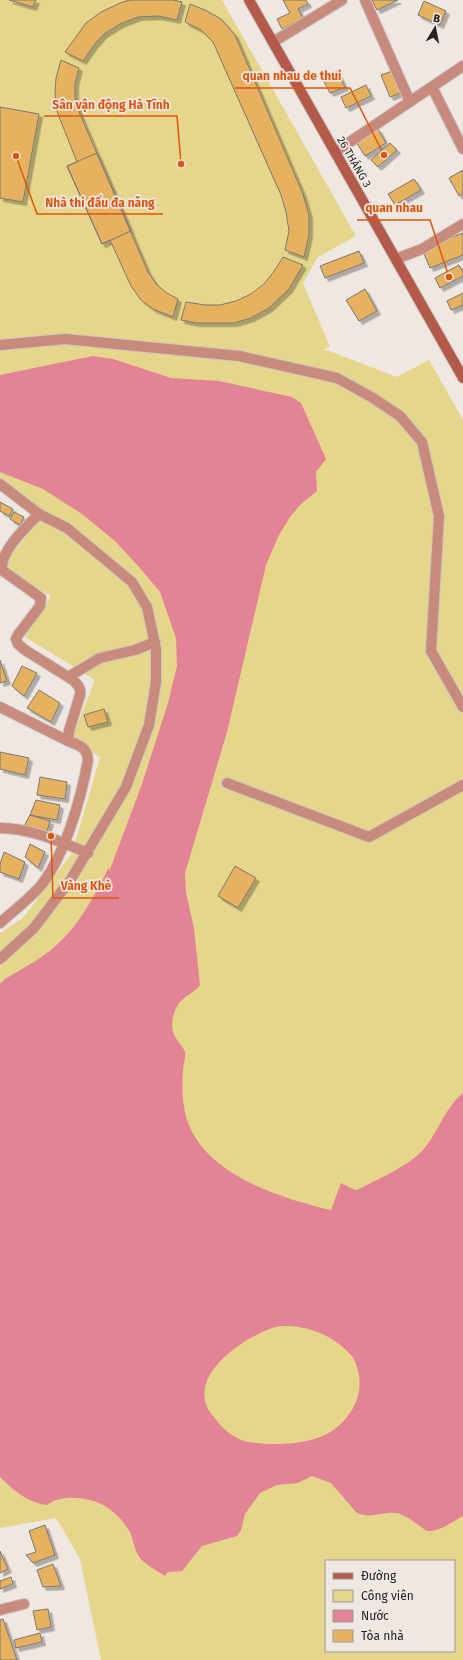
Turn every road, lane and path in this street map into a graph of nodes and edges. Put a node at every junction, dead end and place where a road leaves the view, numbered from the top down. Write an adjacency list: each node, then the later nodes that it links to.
1 (248, 0): 4 (street, 26 THÁNG 3)
2 (342, 0): 4 (street)
3 (365, 0): 7 (street)
4 (272, 42): 9 (street, 26 THÁNG 3)
5 (463, 66): 6 (street)
6 (432, 87): 7 (street); 8 (street)
7 (410, 102): 9 (street)
8 (463, 149)
9 (335, 152): 11 (street, 26 THÁNG 3)
10 (463, 224): 11 (street)
11 (396, 259): 13 (street, 26 THÁNG 3)
12 (0, 345): 20 (street)
13 (463, 378)
14 (0, 484): 15 (street)
15 (39, 514): 16 (street); 17 (street)
16 (1, 570): 18 (street)
17 (155, 642): 18 (street); 26 (street)
18 (68, 677): 21 (street)
19 (0, 707): 21 (street)
20 (463, 707)
21 (68, 741): 25 (street)
22 (227, 783): 23 (street)
23 (463, 785)
24 (0, 828): 25 (street)
25 (64, 844): 26 (street); 27 (street)
26 (88, 853): 28 (street)
27 (0, 923)
28 (0, 958)
29 (24, 1604): 30 (street)
30 (0, 1610)

